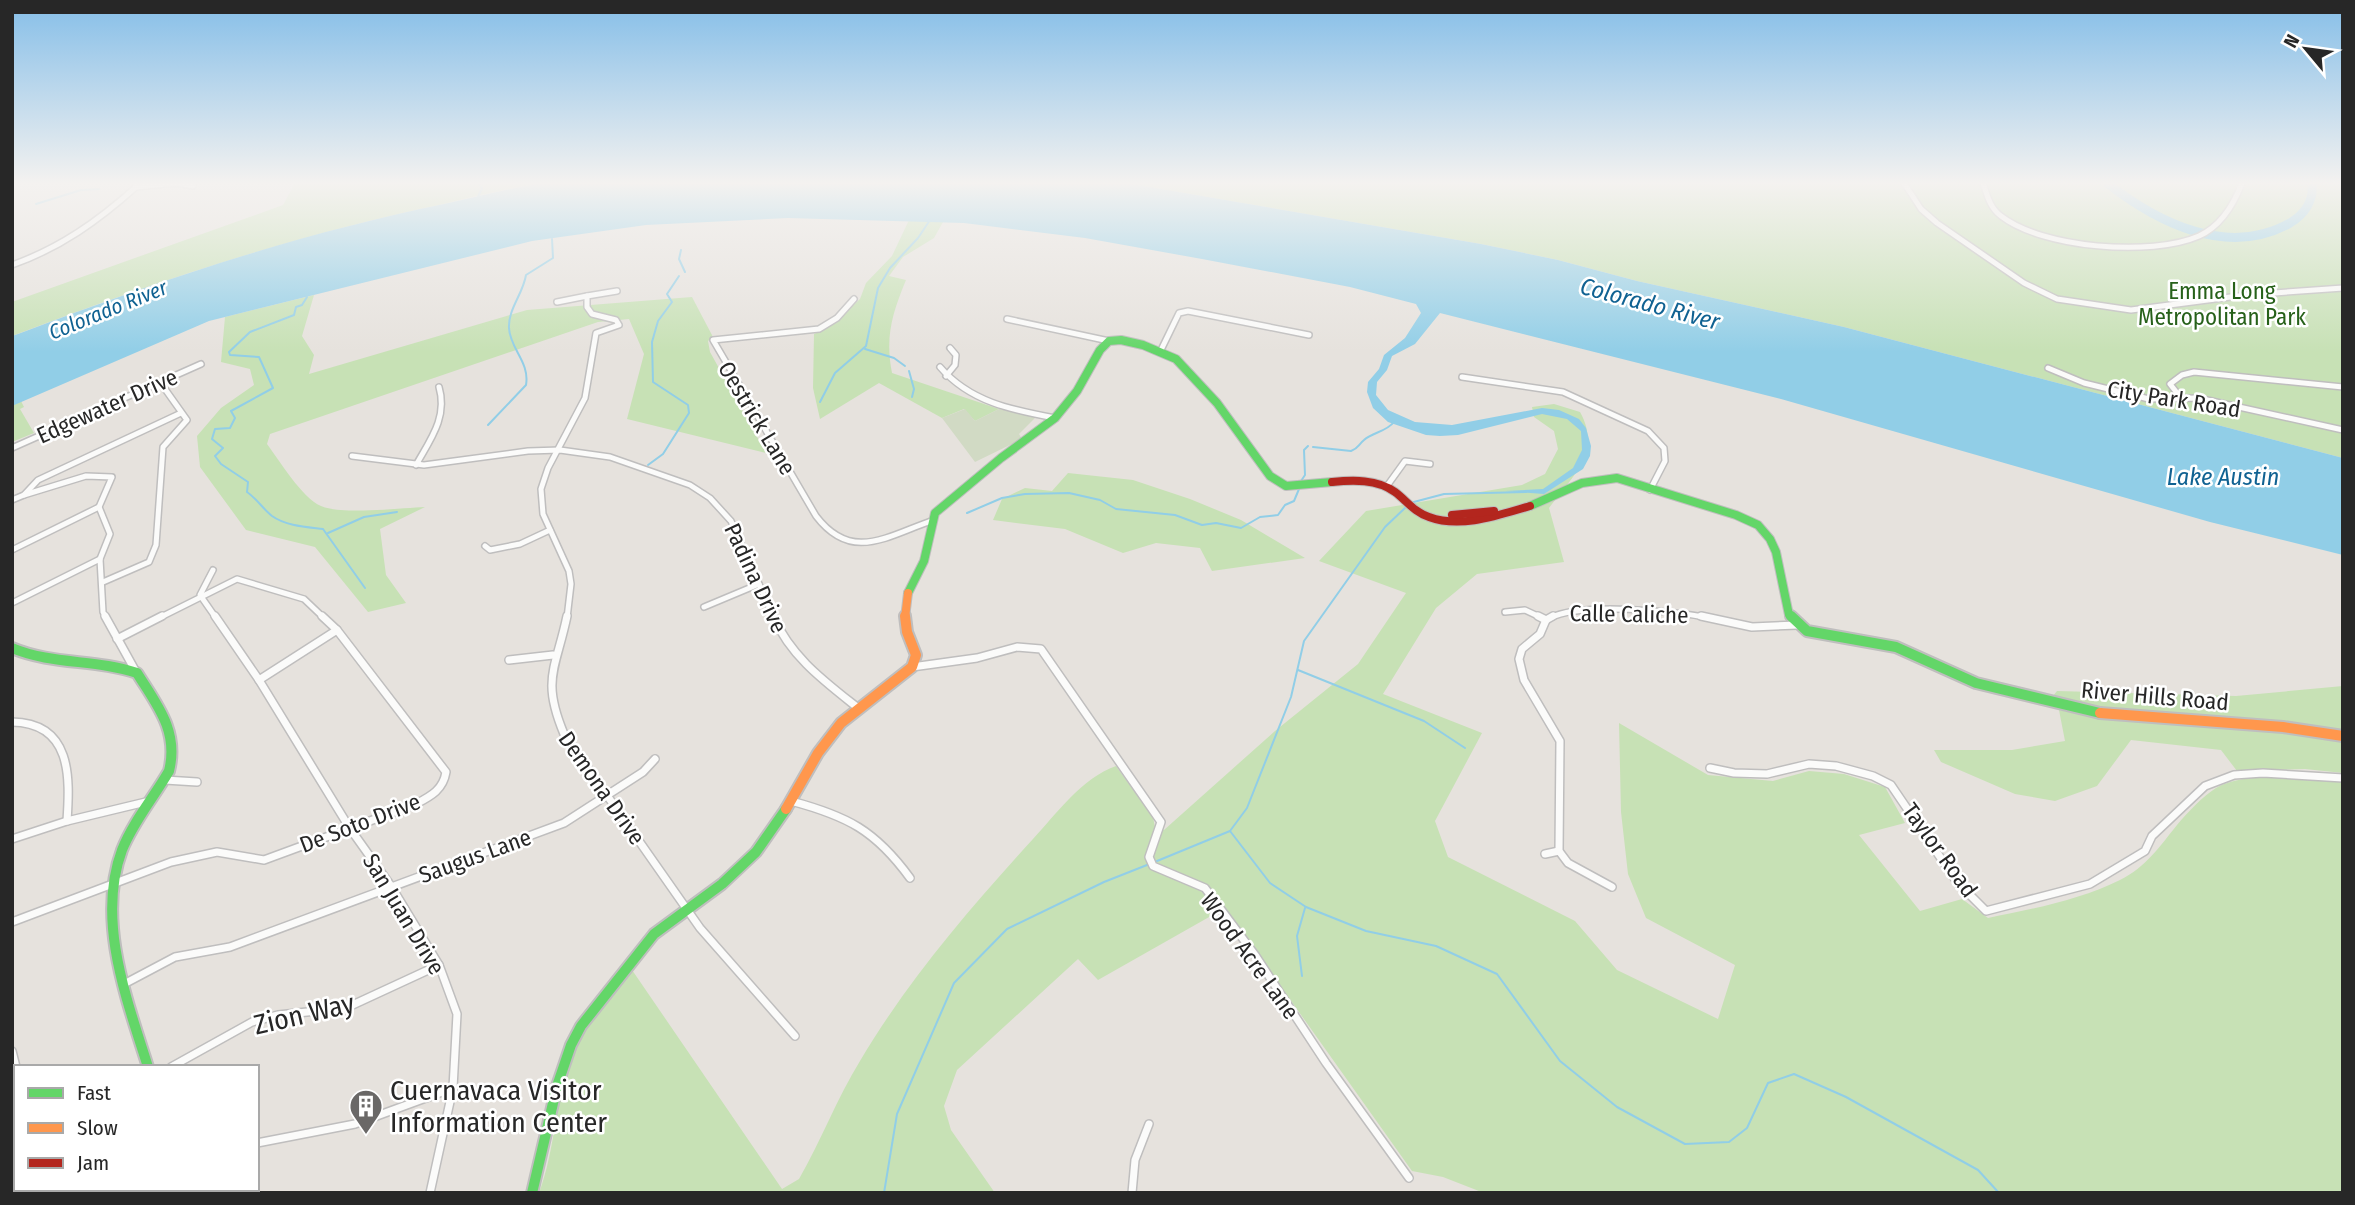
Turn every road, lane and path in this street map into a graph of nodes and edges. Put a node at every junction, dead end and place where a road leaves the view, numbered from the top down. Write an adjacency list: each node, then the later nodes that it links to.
1 (68, 239): 5 (street)
2 (1960, 239): 6 (street)
3 (2069, 239): 4 (street)
4 (2181, 239)
5 (12, 265)
6 (2343, 288)
7 (617, 291): 8 (street)
8 (587, 296): 10 (street); 29 (street, Demona Drive)
9 (854, 299): 38 (street, Oestrick Lane)
10 (557, 302)
11 (1007, 319): 13 (street)
12 (1310, 335): 15 (street)
13 (1109, 341): 15 (street); 26 (street)
14 (950, 348): 19 (street)
15 (1161, 351): 33 (street)
16 (201, 364): 21 (street, Edgewater Drive)
17 (940, 367): 19 (street)
18 (2048, 368): 24 (street, City Park Road)
19 (946, 376): 26 (street)
20 (1462, 377): 34 (street)
21 (160, 382): 25 (street); 28 (street, Edgewater Drive)
22 (439, 387): 32 (street)
23 (2343, 387): 24 (street)
24 (2181, 398): 27 (street, City Park Road)
25 (181, 413): 35 (street); 44 (street)
26 (1055, 418): 38 (street)
27 (2343, 429)
28 (12, 447)
29 (560, 450): 32 (street, Padina Drive); 39 (street, Demona Drive); 45 (street, Padina Drive)
30 (352, 456): 32 (street, Padina Drive)
31 (1430, 464): 33 (street)
32 (416, 465)
33 (1387, 486): 34 (street)
34 (1650, 490): 51 (street)
35 (24, 495): 36 (street); 37 (street)
36 (12, 500)
37 (99, 507): 41 (street); 42 (street)
38 (931, 521): 57 (street)
39 (550, 530): 40 (street); 55 (street, Demona Drive)
40 (485, 546)
41 (12, 550)
42 (100, 559): 44 (street); 47 (street)
43 (213, 570): 46 (street)
44 (103, 582): 53 (street)
45 (759, 584): 48 (street); 60 (street, Padina Drive)
46 (200, 596): 52 (street, De Soto Drive); 53 (street, De Soto Drive); 59 (street, San Juan Drive)
47 (12, 603)
48 (704, 607)
49 (1505, 612): 50 (street, Calle Caliche)
50 (1546, 620): 51 (street, Calle Caliche); 74 (street)
51 (1798, 625): 62 (street, River Hills Road)
52 (337, 630): 59 (street); 72 (street, De Soto Drive)
53 (117, 639): 58 (street)
54 (12, 648): 58 (street)
55 (554, 655): 56 (street); 68 (street, Demona Drive)
56 (509, 660)
57 (912, 667): 60 (street); 90 (street, Wood Acre Lane)
58 (137, 673): 66 (street)
59 (259, 680): 72 (street, San Juan Drive)
60 (858, 708): 70 (street)
61 (12, 722): 71 (street)
62 (2343, 736)
63 (655, 759): 68 (street, Saugus Lane)
64 (1710, 768): 65 (street, Taylor Road)
65 (2343, 778)
66 (165, 780): 67 (street); 69 (street)
67 (197, 782)
68 (607, 797): 78 (street, Saugus Lane); 80 (street, Demona Drive)
69 (150, 801): 71 (street); 77 (street)
70 (791, 801): 76 (street); 80 (street)
71 (67, 821): 73 (street)
72 (349, 827): 77 (street, De Soto Drive); 78 (street, San Juan Drive)
73 (12, 839)
74 (1559, 851): 75 (street); 79 (street)
75 (1545, 854)
76 (910, 878)
77 (114, 885): 81 (street, De Soto Drive); 83 (street)
78 (391, 886): 82 (street, San Juan Drive); 83 (street, Saugus Lane)
79 (1612, 887)
80 (687, 908): 84 (street, Demona Drive); 92 (street)
81 (12, 922)
82 (439, 965): 86 (street, Zion Way); 87 (street, San Juan Drive)
83 (124, 985): 85 (street)
84 (795, 1036)
85 (147, 1065)
86 (175, 1065)
87 (453, 1087): 89 (street); 91 (street, San Juan Drive)
88 (1149, 1124): 93 (street)
89 (259, 1143)
90 (1409, 1178)
91 (430, 1193)
92 (532, 1193)
93 (1132, 1193)

